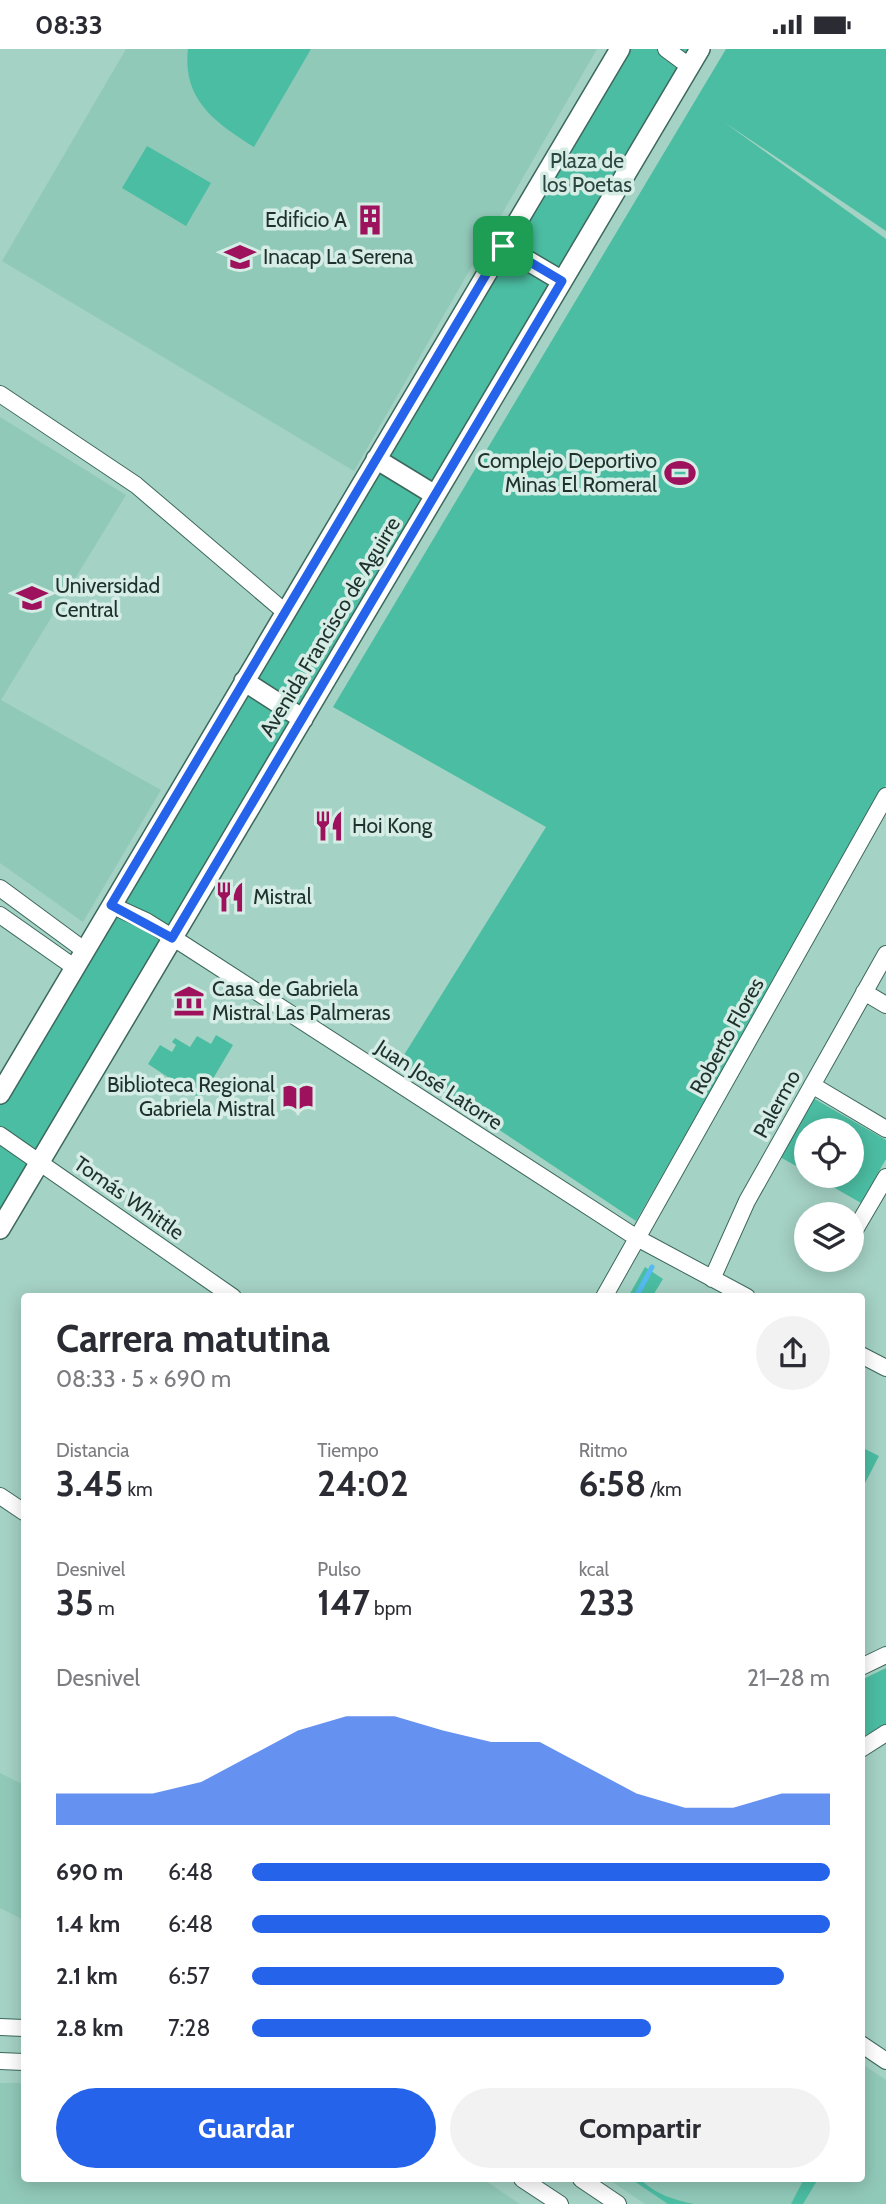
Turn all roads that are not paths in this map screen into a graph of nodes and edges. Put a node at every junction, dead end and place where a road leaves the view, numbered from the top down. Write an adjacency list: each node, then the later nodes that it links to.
1 (620, 49): 5 (main road)
2 (666, 49): 4 (street)
3 (700, 49): 4 (main road, Avenida Francisco de Aguirre)
4 (690, 66): 6 (main road, Avenida Francisco de Aguirre)
5 (503, 246): 6 (main road); 8 (main road)
6 (562, 281): 9 (main road, Avenida Francisco de Aguirre)
7 (0, 394): 10 (street)
8 (376, 459): 9 (main road); 10 (main road)
9 (435, 495): 12 (main road, Avenida Francisco de Aguirre)
10 (285, 613): 11 (main road)
11 (244, 681): 12 (main road); 15 (main road)
12 (303, 719): 17 (main road, Avenida Francisco de Aguirre)
13 (886, 796): 31 (street, Roberto Flores)
14 (0, 888): 18 (street)
15 (111, 905): 17 (street, Juan José Latorre); 18 (main road)
16 (0, 915): 20 (street)
17 (172, 938): 27 (main road, Avenida Francisco de Aguirre); 31 (street, Juan José Latorre)
18 (84, 950): 20 (main road)
19 (886, 954): 21 (street, Palermo)
20 (74, 967): 24 (main road)
21 (864, 992): 22 (street); 23 (street, Palermo)
22 (886, 1005)
23 (812, 1085): 25 (street); 32 (street, Palermo)
24 (0, 1094)
25 (886, 1129)
26 (0, 1135): 27 (street, Tomás Whittle)
27 (40, 1161): 30 (main road, Avenida Francisco de Aguirre); 33 (street, Tomás Whittle)
28 (886, 1177): 29 (street)
29 (864, 1215)
30 (0, 1229)
31 (637, 1238): 32 (street, Juan José Latorre); 34 (street, Roberto Flores)
32 (712, 1279): 35 (street, Juan José Latorre)
33 (227, 1293)
34 (606, 1293)
35 (739, 1293)
36 (865, 1357): 37 (street)
37 (886, 1368)
38 (0, 1496): 39 (street)
39 (21, 1510)
40 (886, 1655): 41 (street)
41 (865, 1665)
42 (886, 1733): 43 (street)
43 (865, 1746)
44 (0, 2027): 45 (street)
45 (21, 2028)
46 (865, 2047): 49 (street)
47 (0, 2061): 48 (street)
48 (21, 2061)
49 (886, 2061)
50 (531, 2182): 52 (street)
51 (585, 2182): 53 (street)
52 (560, 2204)
53 (618, 2204)

